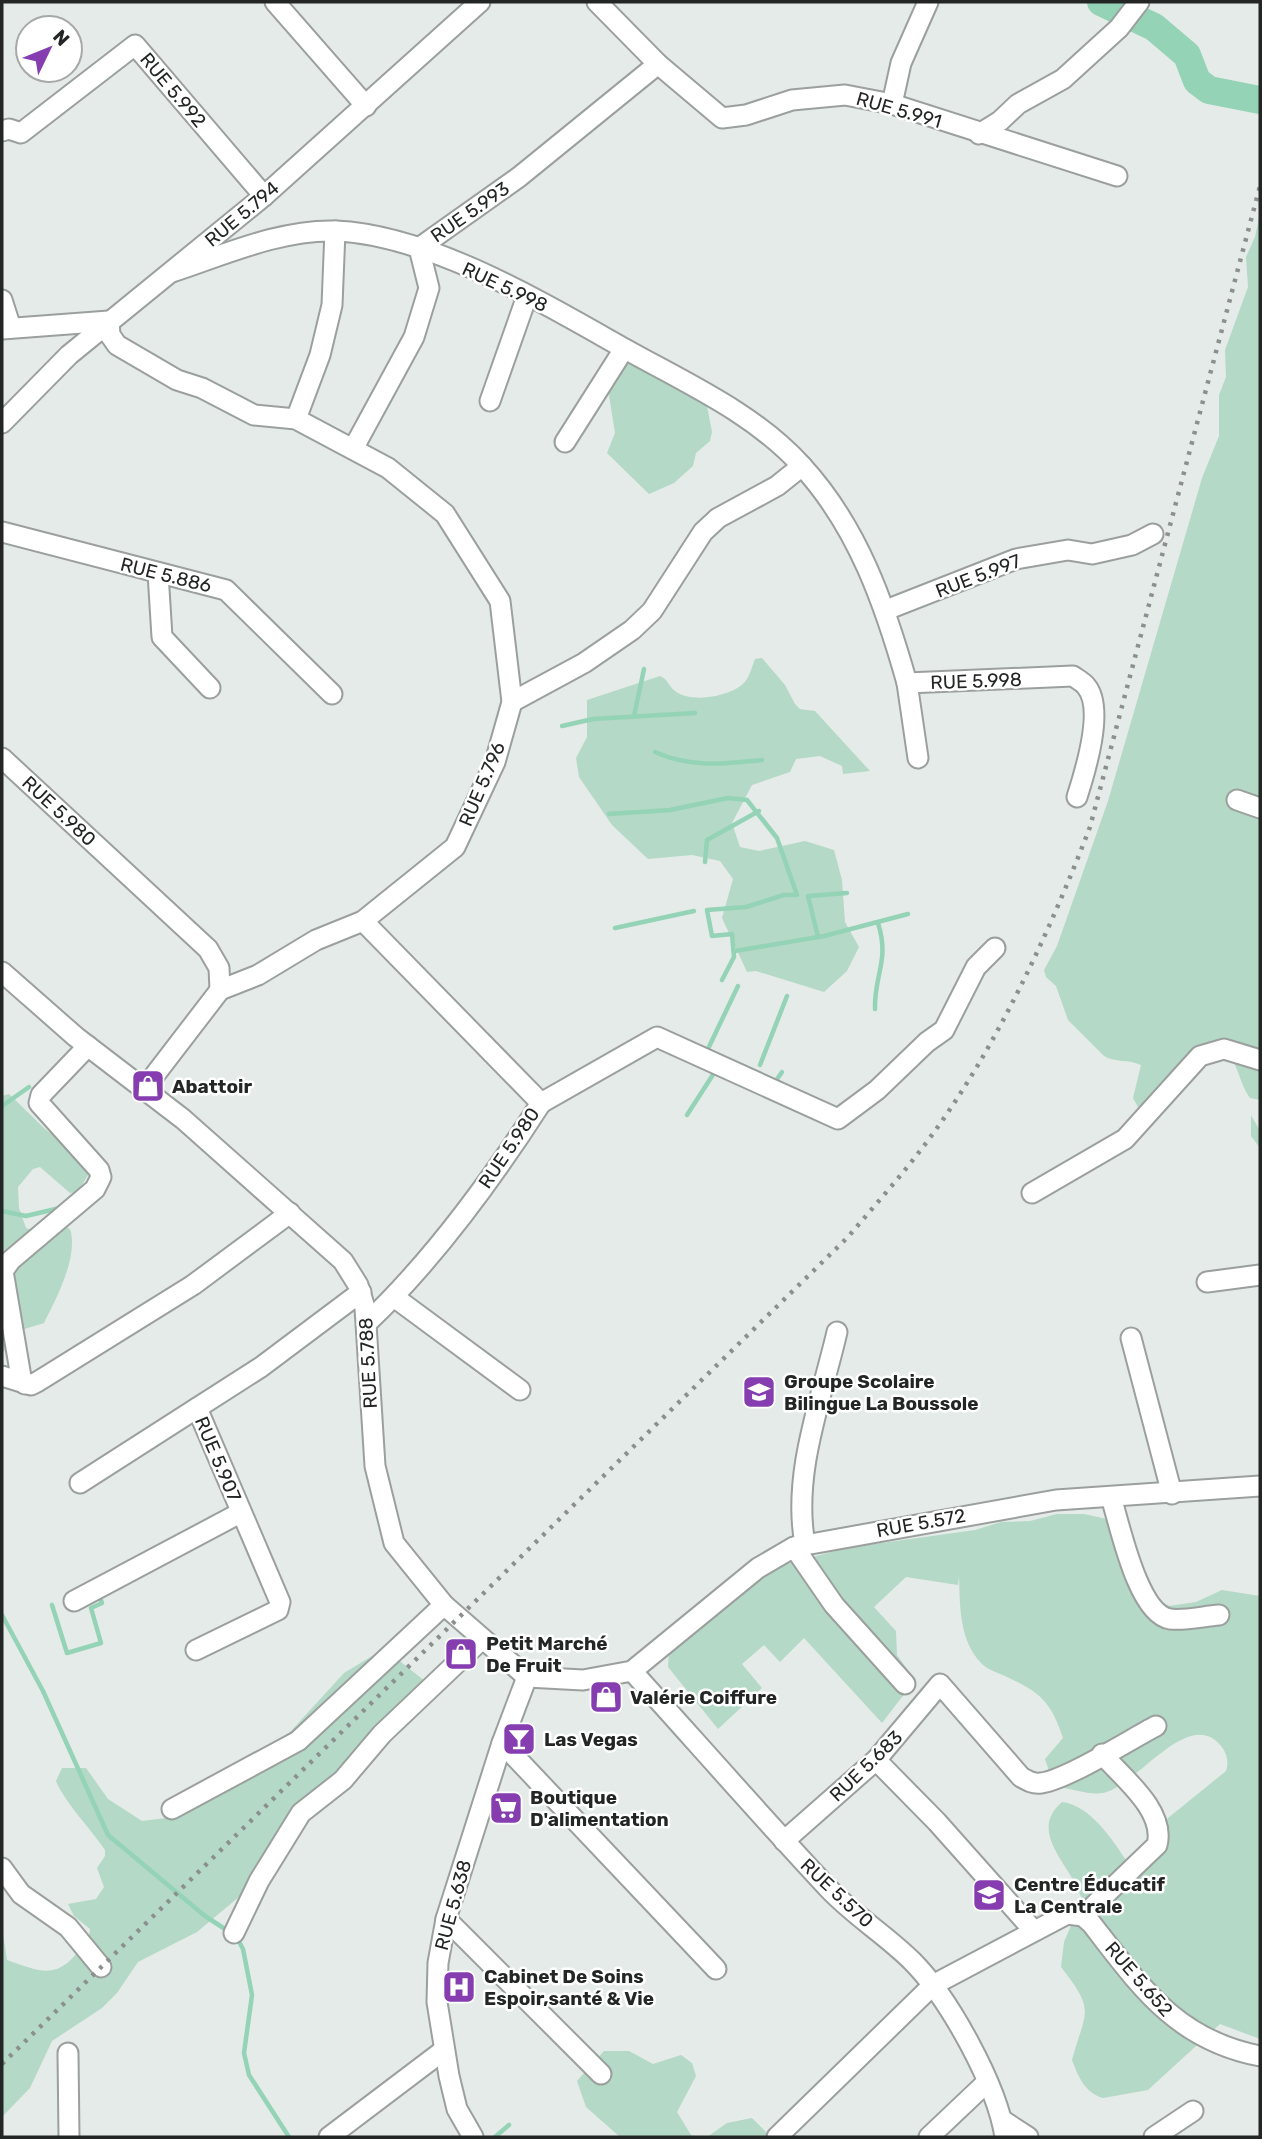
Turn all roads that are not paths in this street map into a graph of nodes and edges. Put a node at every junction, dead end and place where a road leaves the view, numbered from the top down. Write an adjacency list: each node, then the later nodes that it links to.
1 (275, 2): 8 (street)
2 (597, 2): 6 (street, RUE 5.991)
3 (928, 2): 7 (street)
4 (1139, 2): 10 (street)
5 (472, 4): 8 (street, RUE 5.794)
6 (658, 64): 7 (street, RUE 5.991); 14 (street, RUE 5.993)
7 (892, 104): 10 (street, RUE 5.991)
8 (366, 106): 12 (street, RUE 5.794)
9 (2, 131): 12 (street, RUE 5.992)
10 (979, 134): 11 (street, RUE 5.991)
11 (1117, 176)
12 (264, 196): 15 (street, RUE 5.794)
13 (335, 231): 14 (street, RUE 5.998); 15 (street, RUE 5.998); 22 (street)
14 (419, 248): 16 (street, RUE 5.998); 25 (street, RUE 5.993)
15 (172, 272): 18 (street, RUE 5.794)
16 (527, 296): 20 (street, RUE 5.998); 21 (street)
17 (2, 300): 19 (street)
18 (109, 321): 19 (street); 22 (street, RUE 5.796); 23 (street, RUE 5.794)
19 (7, 329)
20 (624, 349): 24 (street); 26 (street, RUE 5.998)
21 (490, 401)
22 (296, 419): 25 (street, RUE 5.796)
23 (2, 423)
24 (565, 442)
25 (353, 449): 34 (street, RUE 5.796)
26 (802, 466): 30 (street, RUE 5.998); 34 (street)
27 (2, 533): 29 (street, RUE 5.886)
28 (1153, 534): 30 (street, RUE 5.997)
29 (158, 573): 32 (street); 33 (street, RUE 5.886)
30 (886, 610): 31 (street, RUE 5.998)
31 (907, 683): 36 (street); 37 (street, RUE 5.998)
32 (210, 688)
33 (332, 694)
34 (512, 702): 40 (street, RUE 5.796)
35 (2, 758): 43 (street, RUE 5.980)
36 (918, 758)
37 (1077, 797)
38 (1237, 800): 39 (street)
39 (1260, 808)
40 (363, 921): 43 (street, RUE 5.796); 47 (street, RUE 5.980)
41 (995, 948): 47 (street)
42 (2, 972): 44 (street, RUE 5.788)
43 (220, 990): 46 (street)
44 (88, 1046): 46 (street, RUE 5.788); 58 (street)
45 (1260, 1060): 48 (street)
46 (144, 1089): 49 (street, RUE 5.788)
47 (541, 1103): 53 (street, RUE 5.980)
48 (1032, 1193)
49 (290, 1213): 52 (street, RUE 5.788); 58 (street)
50 (1260, 1275): 51 (street)
51 (1207, 1282)
52 (361, 1292): 54 (street, RUE 5.788); 60 (street, RUE 5.907)
53 (394, 1297): 54 (street, RUE 5.980); 59 (street)
54 (368, 1322): 68 (street, RUE 5.788)
55 (837, 1332): 66 (street)
56 (1132, 1338): 63 (street)
57 (2, 1376): 58 (street)
58 (25, 1384)
59 (520, 1390)
60 (197, 1408): 61 (street); 65 (street, RUE 5.907)
61 (80, 1483)
62 (1260, 1486): 63 (street, RUE 5.572)
63 (1172, 1494): 64 (street, RUE 5.572)
64 (1111, 1497): 66 (street, RUE 5.572); 69 (street)
65 (240, 1513): 67 (street); 71 (street, RUE 5.907)
66 (799, 1545): 72 (street, RUE 5.572); 74 (street)
67 (74, 1601)
68 (444, 1605): 70 (street, RUE 5.788); 79 (street)
69 (1219, 1615)
70 (482, 1639): 73 (street, RUE 5.788); 85 (street)
71 (196, 1650)
72 (628, 1672): 73 (street); 80 (street, RUE 5.570)
73 (527, 1676): 76 (street, RUE 5.638)
74 (905, 1684)
75 (1156, 1726): 77 (street)
76 (502, 1743): 83 (street, RUE 5.638); 87 (street)
77 (1102, 1754): 78 (street, RUE 5.683); 82 (street)
78 (876, 1760): 80 (street, RUE 5.683); 84 (street)
79 (172, 1809)
80 (785, 1841): 88 (street, RUE 5.570)
81 (2, 1868): 86 (street)
82 (1083, 1916): 84 (street); 91 (street, RUE 5.652)
83 (446, 1919): 89 (street, RUE 5.638); 92 (street)
84 (1034, 1931): 88 (street)
85 (234, 1933)
86 (101, 1967)
87 (716, 1969)
88 (933, 1985): 93 (street, RUE 5.570); 99 (street)
89 (444, 2050): 97 (street); 98 (street, RUE 5.638)
90 (68, 2053): 96 (street)
91 (1260, 2056)
92 (601, 2074)
93 (986, 2083): 95 (street, RUE 5.570); 100 (street)
94 (1193, 2110): 102 (street)
95 (1003, 2128): 101 (street)
96 (69, 2137)
97 (329, 2137)
98 (474, 2137)
99 (777, 2137)
100 (929, 2137)
101 (1028, 2137)
102 (1154, 2137)

